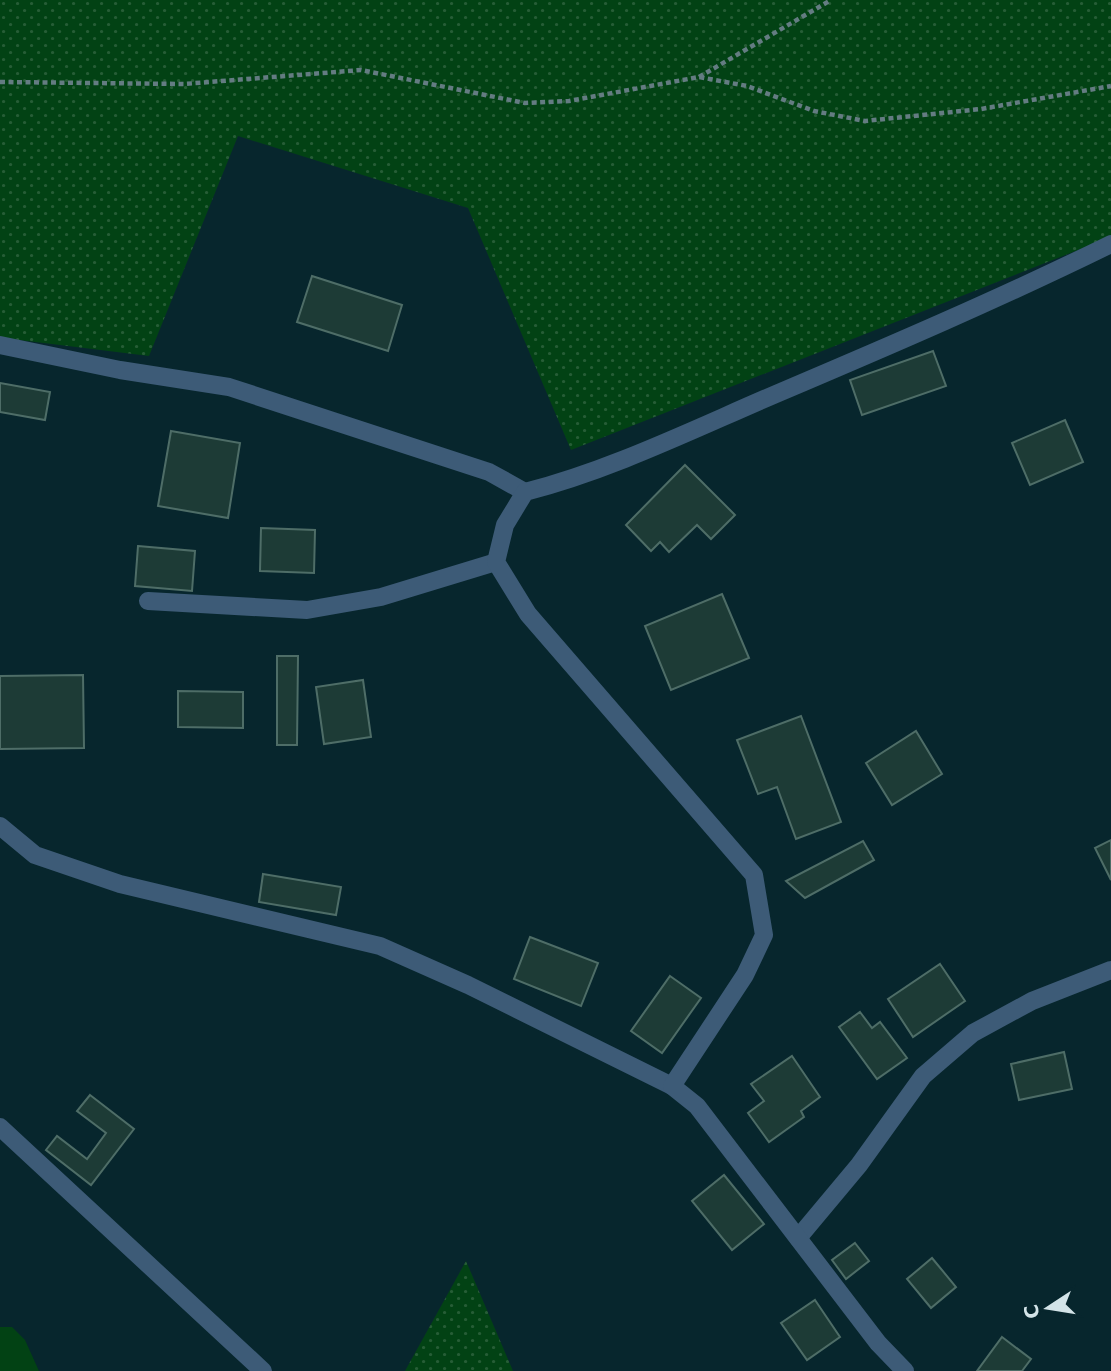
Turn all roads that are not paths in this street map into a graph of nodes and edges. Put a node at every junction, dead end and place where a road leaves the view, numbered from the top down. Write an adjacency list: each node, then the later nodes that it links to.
1 (1111, 244): 3 (street)
2 (0, 345): 3 (street)
3 (524, 492): 4 (street)
4 (496, 562): 5 (street); 8 (street)
5 (148, 601)
6 (0, 826): 8 (street)
7 (1111, 970): 10 (street)
8 (673, 1086): 10 (street)
9 (0, 1127): 11 (street)
10 (798, 1238): 12 (street)
11 (263, 1371)
12 (905, 1371)

